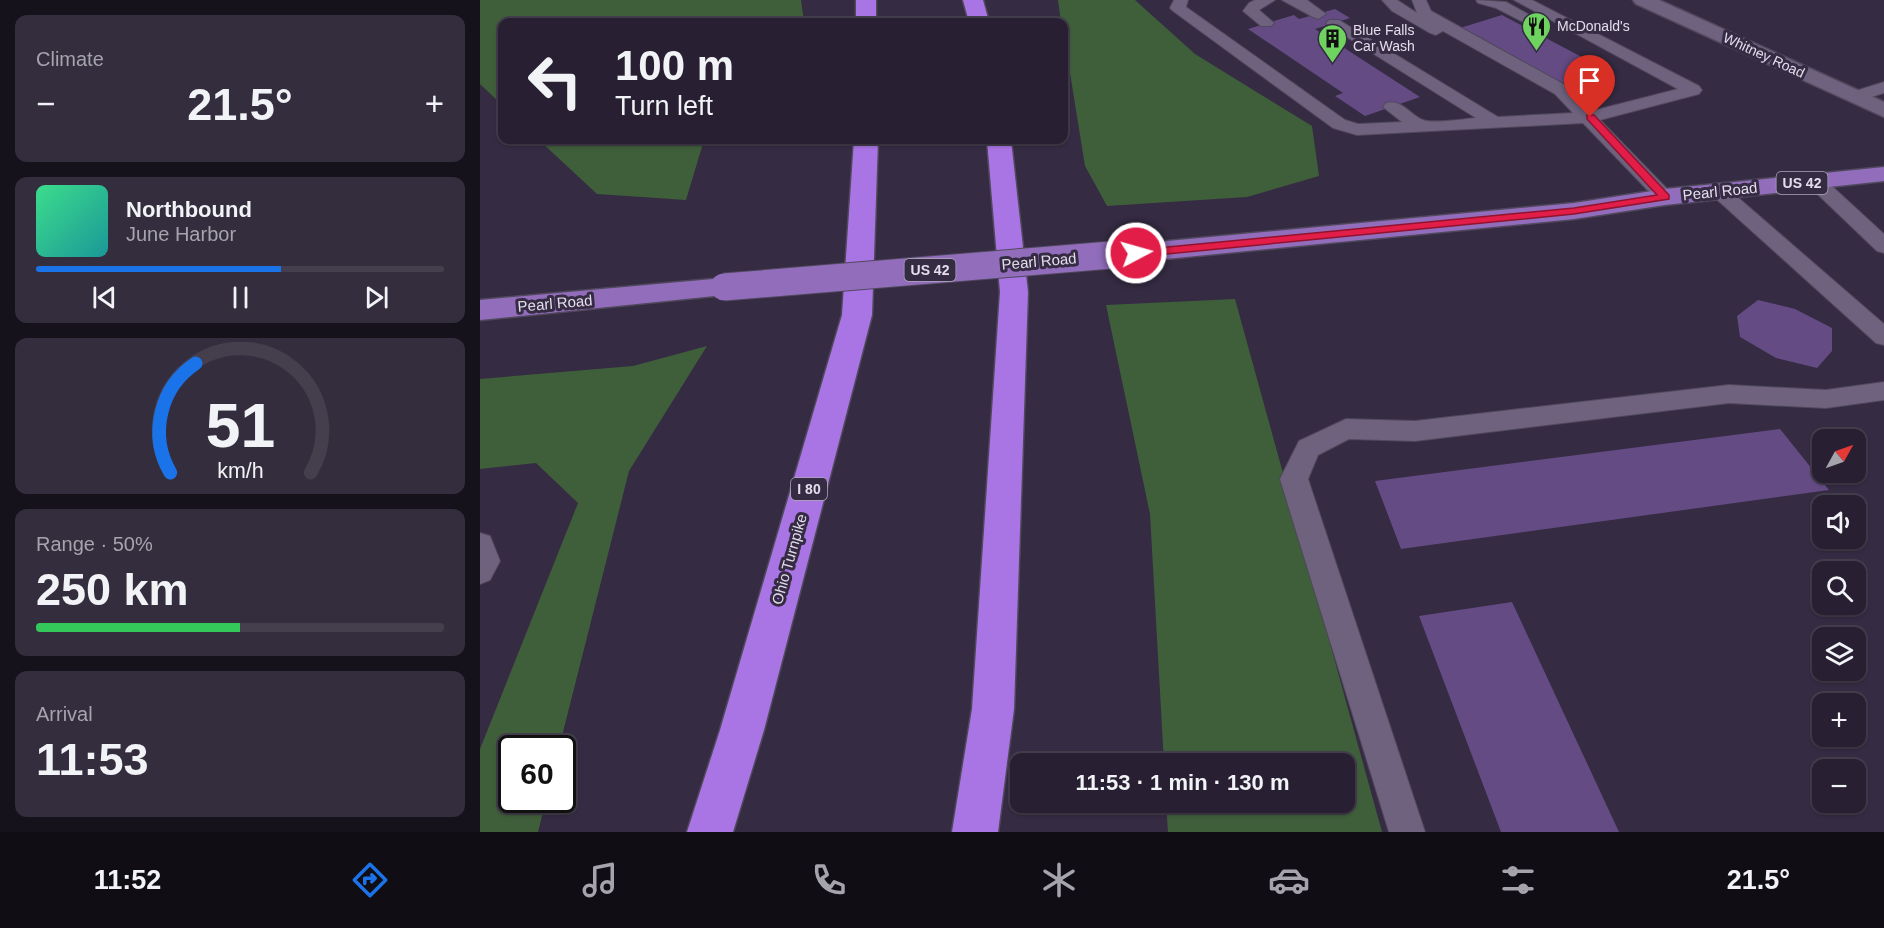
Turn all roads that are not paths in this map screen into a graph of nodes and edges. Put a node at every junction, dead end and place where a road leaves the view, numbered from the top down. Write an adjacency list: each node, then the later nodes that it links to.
1 (866, 0): 13 (highway)
2 (973, 0): 14 (highway)
3 (1181, 0): 24 (lane)
4 (1268, 0): 15 (lane)
5 (1289, 0): 12 (lane)
6 (1389, 0): 22 (lane)
7 (1483, 0): 11 (lane)
8 (1521, 0): 17 (lane)
9 (1643, 0): 19 (street, Whitney Road)
10 (1422, 1): 22 (lane)
11 (1497, 3): 17 (lane)
12 (1318, 14)
13 (866, 18)
14 (978, 18)
15 (1266, 23)
16 (1334, 23): 23 (lane)
17 (1607, 45): 22 (lane)
18 (1884, 87): 19 (lane)
19 (1855, 97): 21 (street, Whitney Road)
20 (1392, 107): 24 (lane)
21 (1884, 110)
22 (1590, 117): 23 (lane); 30 (lane)
23 (1496, 123): 24 (lane)
24 (1423, 128)
25 (866, 144): 37 (highway, Ohio Turnpike / I 80)
26 (999, 144): 38 (highway)
27 (1884, 174): 28 (main road, Pearl Road / US 42)
28 (1815, 181): 29 (main road, Pearl Road / US 42); 31 (lane)
29 (1720, 192): 30 (main road, Pearl Road / US 42); 33 (lane)
30 (1665, 197): 32 (main road, Pearl Road / US 42, bridge)
31 (1884, 246)
32 (480, 310)
33 (1884, 337)
34 (1884, 391): 39 (lane)
35 (480, 545): 36 (lane)
36 (480, 571)
37 (710, 832)
38 (975, 832)
39 (1407, 832)

